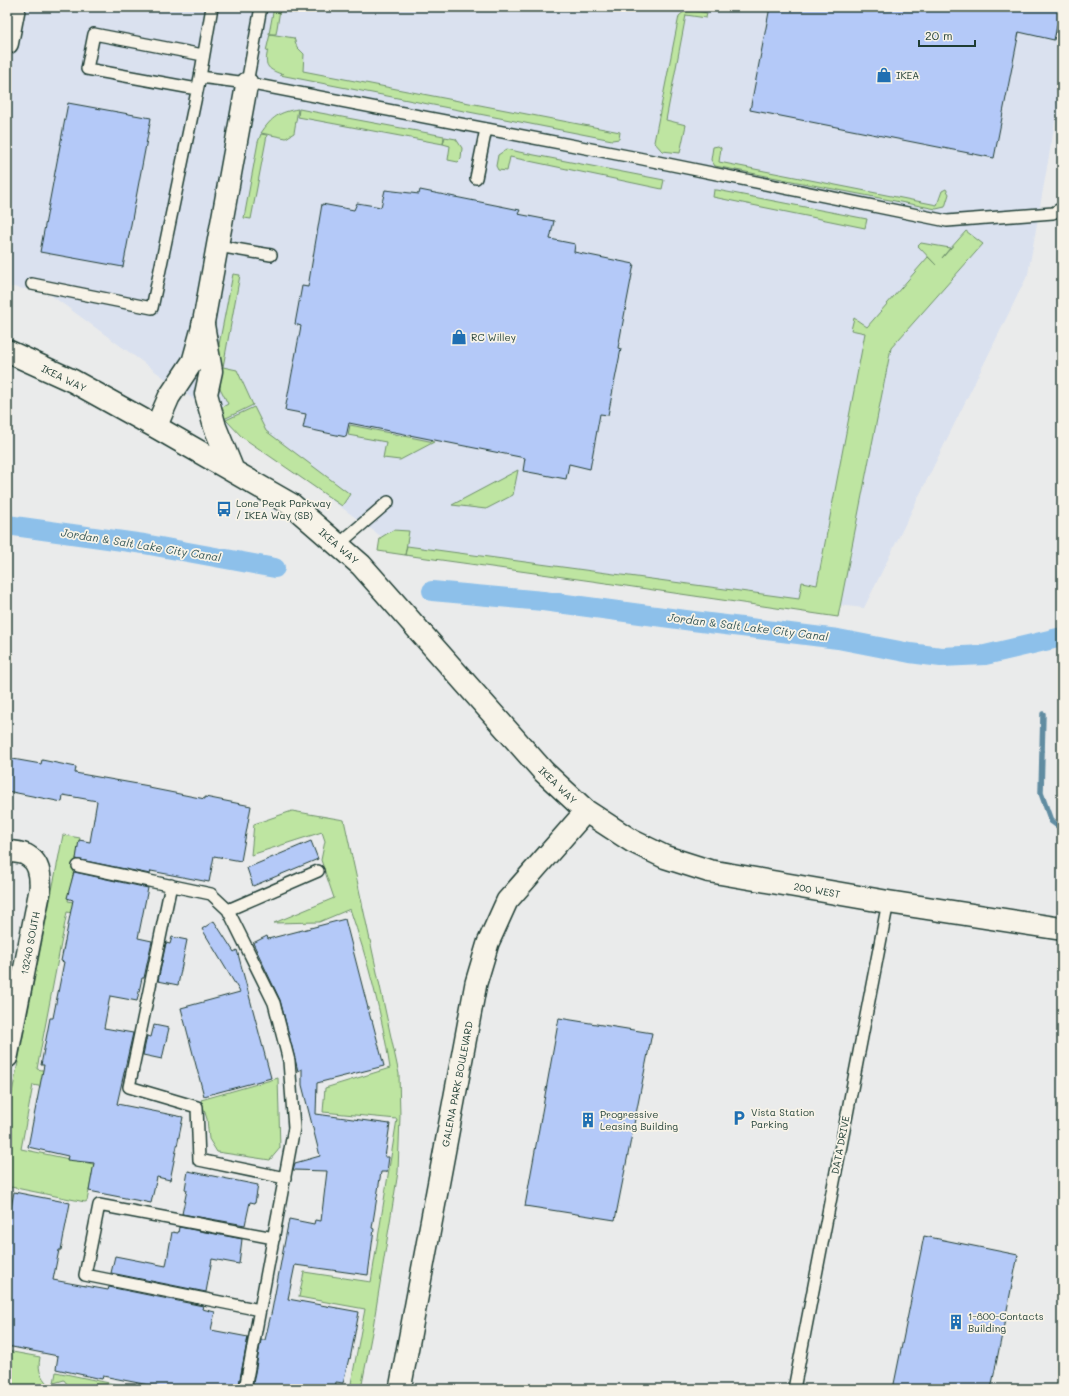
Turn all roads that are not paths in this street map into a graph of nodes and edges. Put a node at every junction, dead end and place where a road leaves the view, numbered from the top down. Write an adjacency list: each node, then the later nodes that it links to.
1 (14, 7): 4 (main road)
2 (212, 7): 5 (lane)
3 (261, 7): 7 (lane)
4 (7, 43)
5 (203, 56): 6 (lane); 8 (lane)
6 (200, 76): 7 (lane); 8 (lane)
7 (247, 83): 9 (lane); 12 (street)
8 (197, 89): 14 (lane)
9 (486, 129): 10 (lane); 11 (lane)
10 (476, 178)
11 (1062, 208)
12 (218, 246): 13 (lane); 15 (street)
13 (271, 255)
14 (32, 284)
15 (203, 325): 17 (street); 18 (main road)
16 (7, 351): 17 (main road, IKEA WAY)
17 (156, 427): 18 (main road, IKEA WAY)
18 (233, 471): 20 (main road, IKEA WAY)
19 (388, 502): 20 (lane)
20 (338, 545): 21 (main road, IKEA WAY)
21 (586, 811): 26 (main road, 200 WEST); 34 (street, GALENA PARK BOULEVARD)
22 (7, 851): 29 (street, 13240 SOUTH)
23 (78, 866): 25 (lane)
24 (318, 871): 27 (lane)
25 (171, 885): 27 (lane); 30 (lane)
26 (888, 902): 28 (main road, 200 WEST); 35 (lane, DATA DRIVE)
27 (228, 910): 30 (lane)
28 (1062, 929)
29 (7, 1057)
30 (285, 1178): 31 (lane)
31 (274, 1238): 32 (lane); 32 (lane)
32 (260, 1310): 33 (lane)
33 (245, 1389)
34 (400, 1389)
35 (794, 1389)

